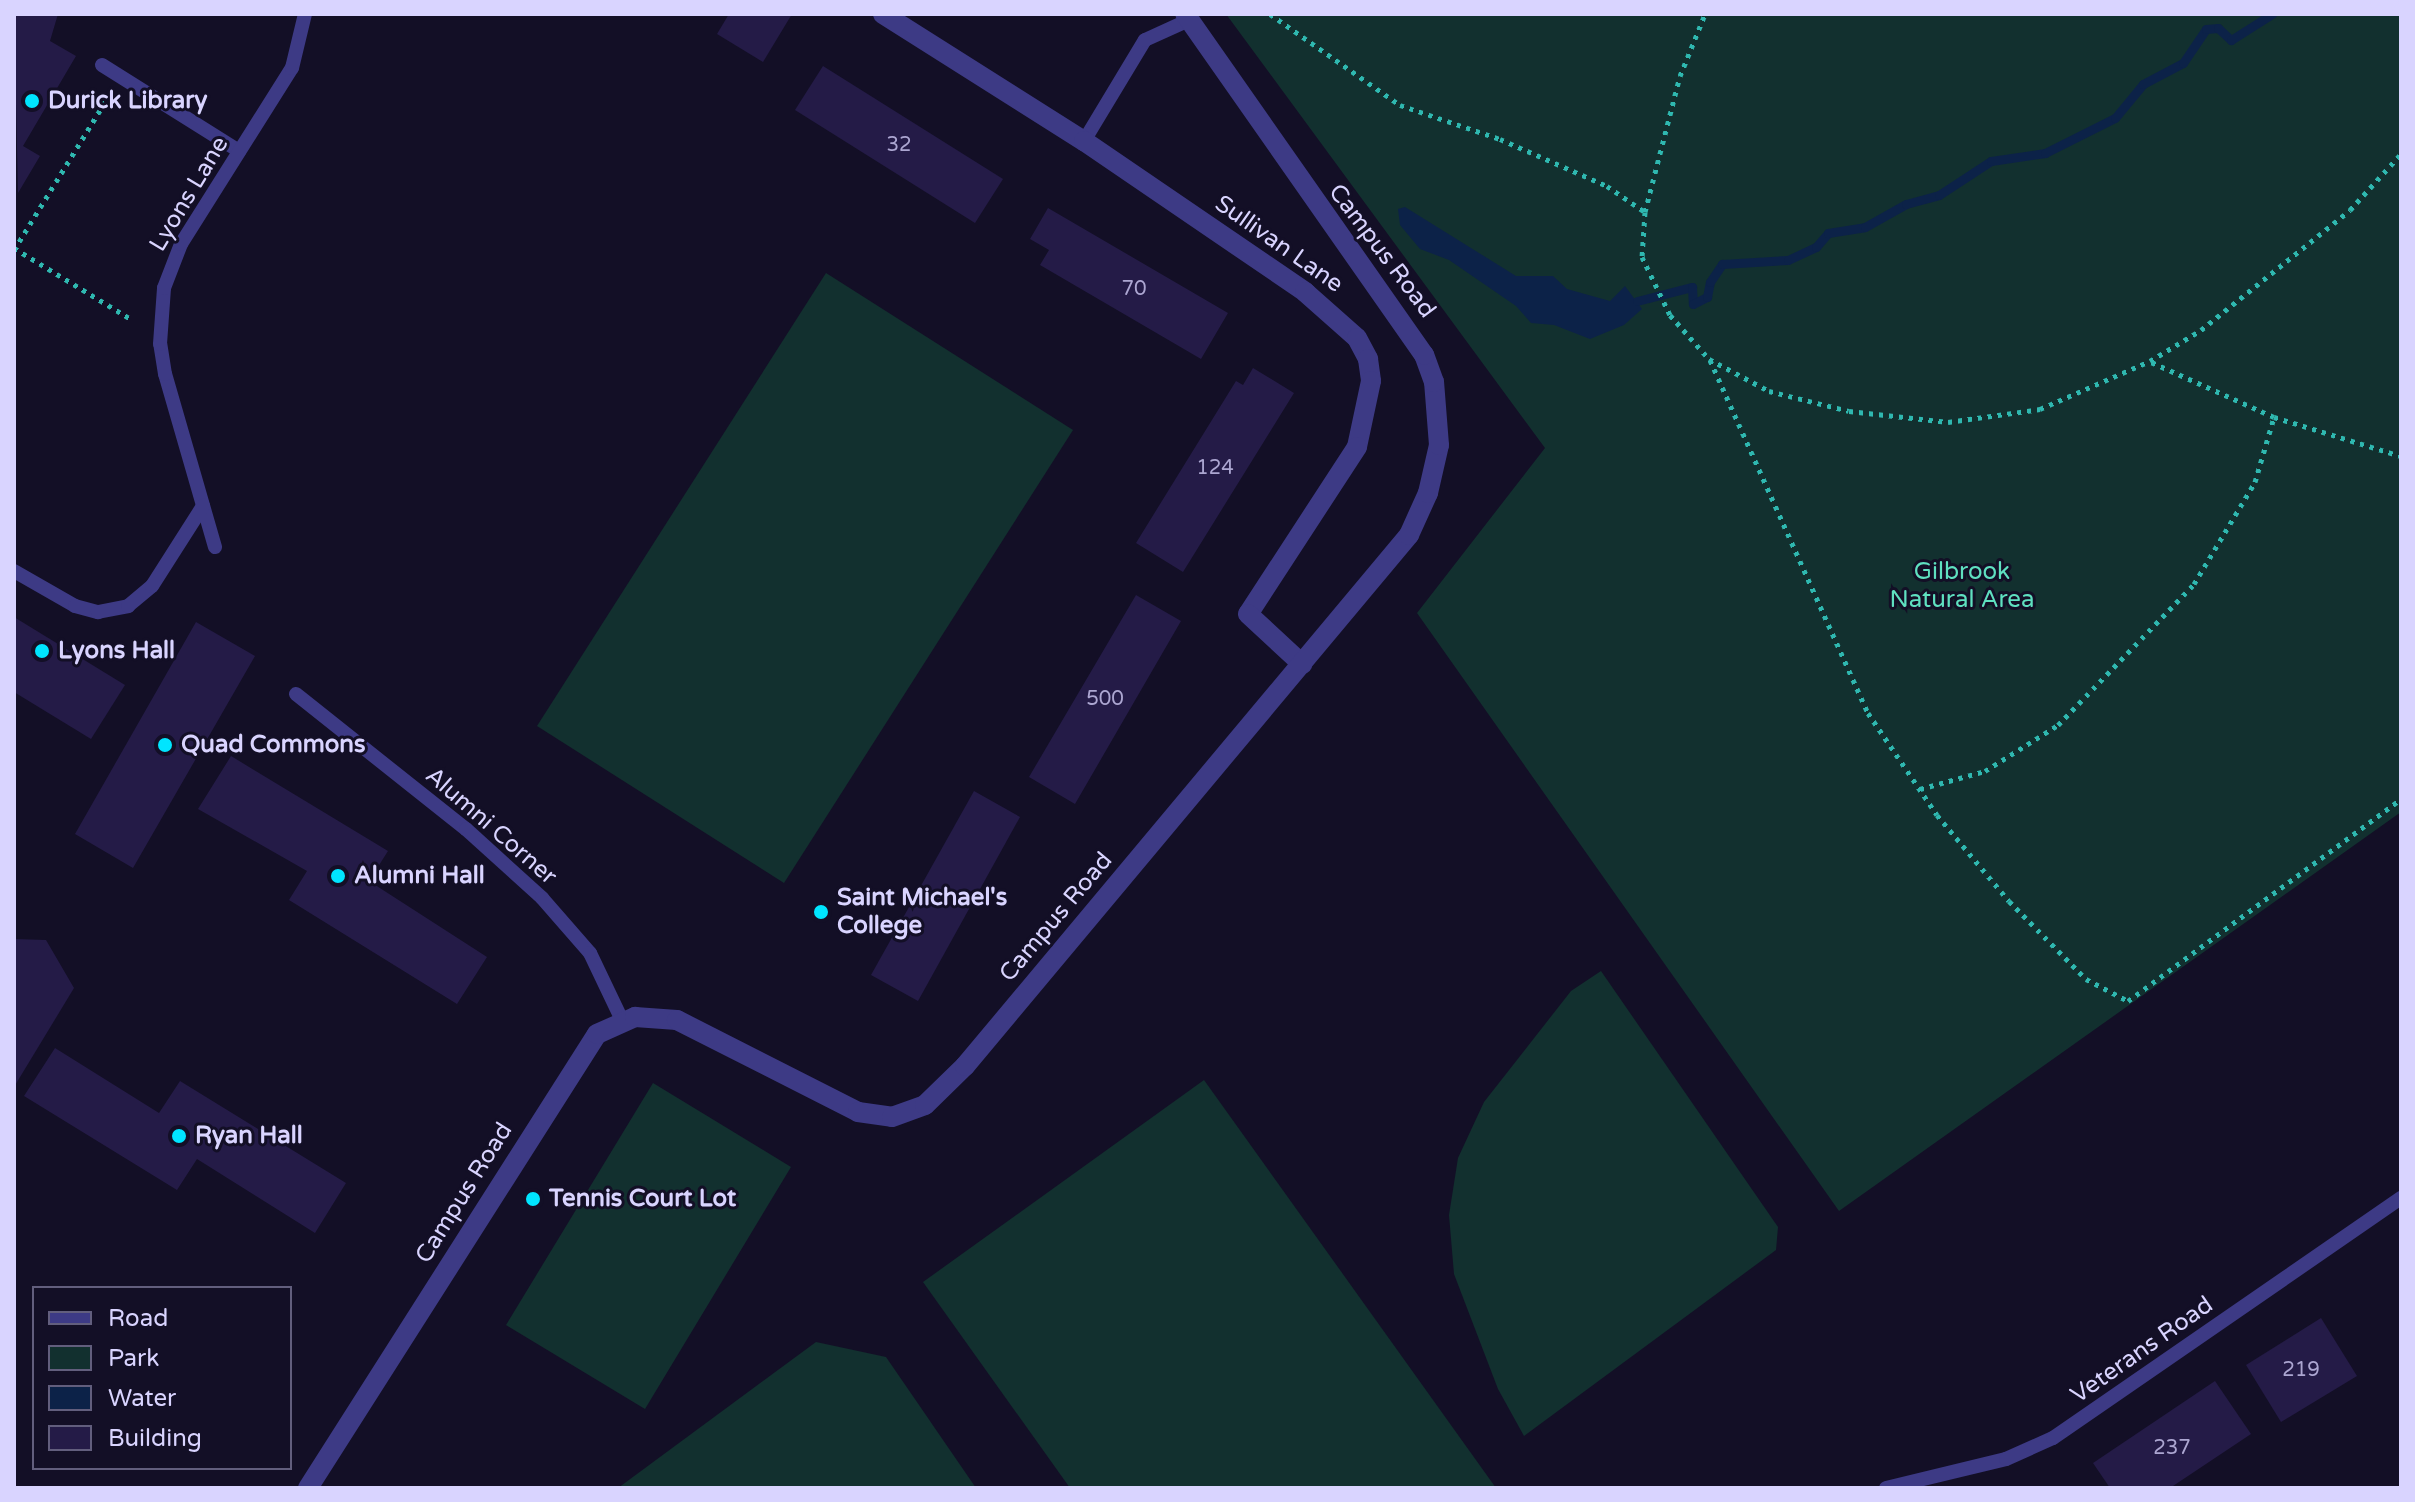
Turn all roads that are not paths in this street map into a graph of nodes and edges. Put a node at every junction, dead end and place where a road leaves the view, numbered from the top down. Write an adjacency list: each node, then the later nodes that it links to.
1 (305, 14): 6 (lane, Lyons Lane)
2 (883, 14): 5 (street, Sullivan Lane)
3 (1187, 17): 5 (lane); 10 (street, Campus Road)
4 (102, 65): 6 (lane)
5 (1084, 141): 10 (street, Sullivan Lane)
6 (239, 151): 7 (lane, Lyons Lane)
7 (203, 506): 8 (lane, Lyons Lane); 9 (lane)
8 (215, 547)
9 (14, 571)
10 (1302, 664): 12 (street, Campus Road)
11 (296, 694): 12 (lane, Alumni Corner)
12 (622, 1020): 14 (street, Campus Road)
13 (2401, 1198): 15 (lane, Veterans Road)
14 (308, 1488)
15 (1886, 1488)

